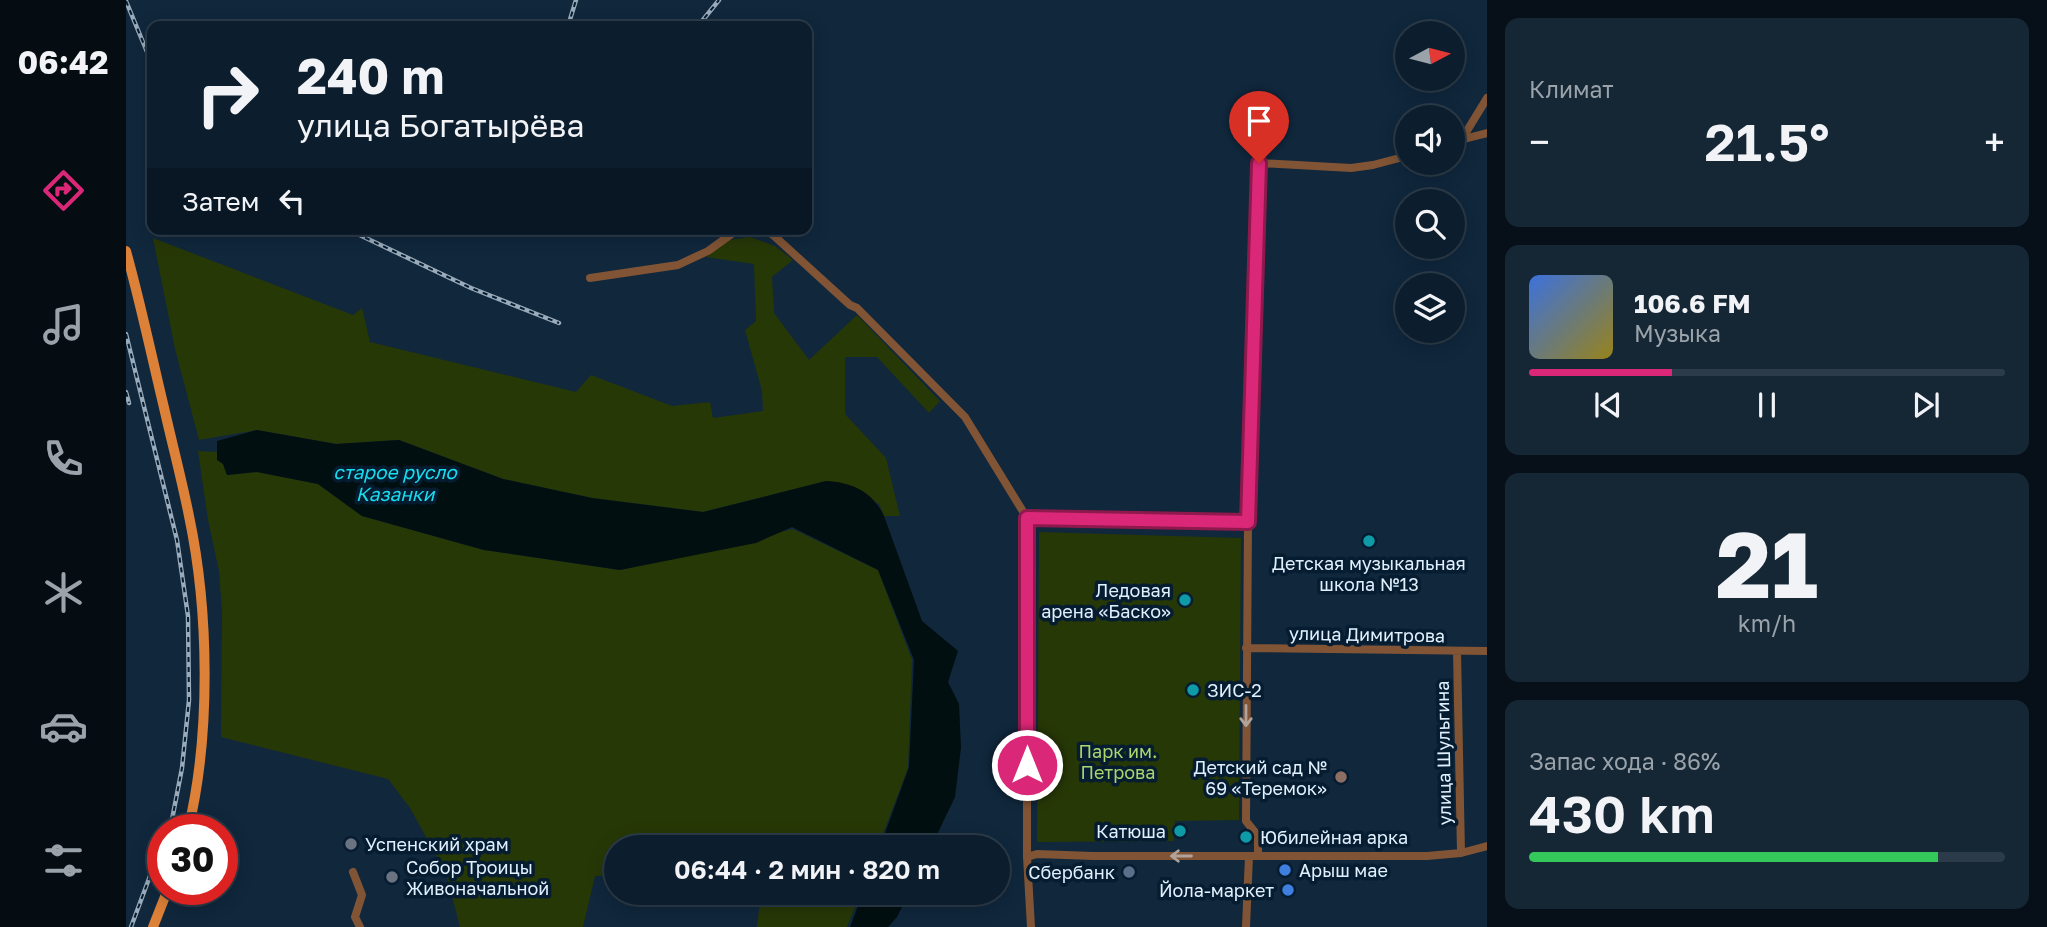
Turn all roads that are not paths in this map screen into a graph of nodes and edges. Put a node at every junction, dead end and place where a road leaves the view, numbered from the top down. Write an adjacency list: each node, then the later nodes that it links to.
1 (1487, 98): 3 (street)
2 (1487, 133): 4 (street)
3 (1465, 134)
4 (1465, 138)
5 (1395, 159): 11 (street)
6 (730, 235): 9 (street)
7 (773, 235): 10 (street)
8 (126, 251): 15 (main road)
9 (590, 278)
10 (1027, 518): 11 (street); 19 (street)
11 (1248, 522): 12 (street)
12 (1246, 648): 13 (street, улица Димитрова); 18 (street, one-way to 18)
13 (1457, 651): 14 (street, улица Димитрова); 17 (street, улица Шульгина)
14 (1487, 651)
15 (191, 814)
16 (1487, 846): 17 (street)
17 (1461, 853): 18 (street)
18 (1253, 856): 19 (street, one-way to 19); 25 (street)
19 (1027, 857): 24 (street)
20 (353, 872): 23 (street)
21 (162, 905): 22 (main road)
22 (153, 927)
23 (360, 927)
24 (1031, 927)
25 (1247, 927)

